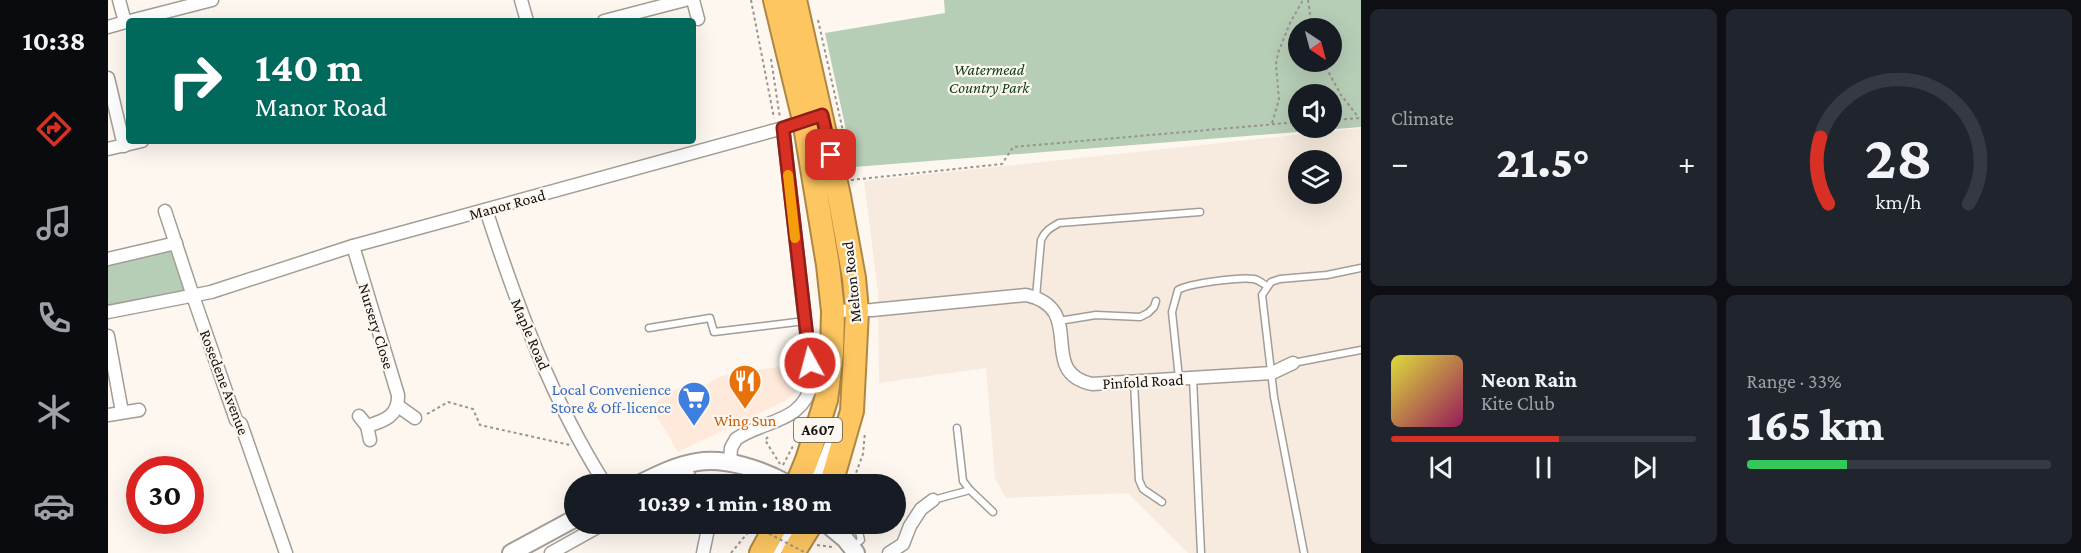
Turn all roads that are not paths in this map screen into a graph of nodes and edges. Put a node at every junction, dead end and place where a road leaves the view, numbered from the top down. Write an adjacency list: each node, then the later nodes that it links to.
1 (119, 0): 8 (street)
2 (212, 0): 9 (street)
3 (520, 0): 10 (street)
4 (685, 0): 11 (street)
5 (693, 0): 12 (street)
6 (775, 0): 16 (highway, Melton Road / A607)
7 (795, 0): 16 (highway, Melton Road / A607)
8 (126, 18)
9 (143, 18)
10 (525, 18)
11 (616, 18)
12 (698, 19)
13 (126, 22): 14 (street)
14 (108, 27)
15 (108, 78): 18 (street)
16 (797, 123): 20 (street, Manor Road); 31 (highway, Melton Road / A607); 32 (highway, Melton Road / A607); 34 (street)
17 (131, 144): 18 (street)
18 (124, 146): 19 (street)
19 (108, 149)
20 (486, 210): 24 (street, Manor Road); 53 (street, Maple Road)
21 (165, 211): 23 (street, Rosedene Avenue)
22 (1200, 212): 29 (lane)
23 (176, 243): 25 (street); 28 (street, Rosedene Avenue)
24 (353, 246): 28 (street, Manor Road); 45 (street, Nursery Close)
25 (108, 259)
26 (1361, 268): 27 (lane)
27 (1267, 286): 40 (lane); 41 (lane)
28 (193, 296): 33 (street, Manor Road); 73 (street, Rosedene Avenue)
29 (1036, 297): 32 (street); 35 (street)
30 (1156, 301): 35 (lane)
31 (833, 310): 32 (street); 57 (highway, Melton Road / A607)
32 (857, 311): 43 (highway, Melton Road / A607)
33 (108, 312)
34 (805, 321): 36 (lane); 52 (street)
35 (1059, 321): 44 (street, Pinfold Road)
36 (649, 328)
37 (108, 336): 47 (street)
38 (1361, 350): 39 (lane)
39 (1293, 363): 40 (street, Pinfold Road)
40 (1272, 373): 42 (street, Pinfold Road); 82 (lane)
41 (1179, 378): 42 (street, Pinfold Road); 44 (street, Pinfold Road)
42 (1193, 378): 81 (lane)
43 (854, 379): 58 (street); 59 (highway, Melton Road / A607)
44 (1134, 381): 62 (lane)
45 (398, 406): 49 (street); 51 (street)
46 (139, 410): 47 (street)
47 (122, 412): 48 (street)
48 (108, 415)
49 (415, 418)
50 (957, 428): 60 (lane)
51 (370, 440)
52 (734, 464): 54 (street); 55 (street); 56 (street)
53 (599, 474)
54 (690, 474)
55 (747, 474)
56 (767, 474)
57 (801, 474)
58 (818, 474)
59 (834, 474)
60 (970, 490): 61 (lane); 63 (lane)
61 (933, 500): 80 (street)
62 (1162, 502)
63 (993, 512)
64 (564, 524): 74 (street)
65 (585, 534): 75 (street)
66 (707, 534): 76 (street)
67 (771, 534): 77 (highway)
68 (785, 534): 78 (street)
69 (805, 534): 79 (highway)
70 (835, 534): 72 (street)
71 (860, 534): 72 (lane)
72 (848, 550)
73 (286, 553)
74 (511, 553)
75 (551, 553)
76 (703, 553)
77 (761, 553)
78 (772, 553)
79 (793, 553)
80 (889, 553)
81 (1201, 553)
82 (1304, 553)

